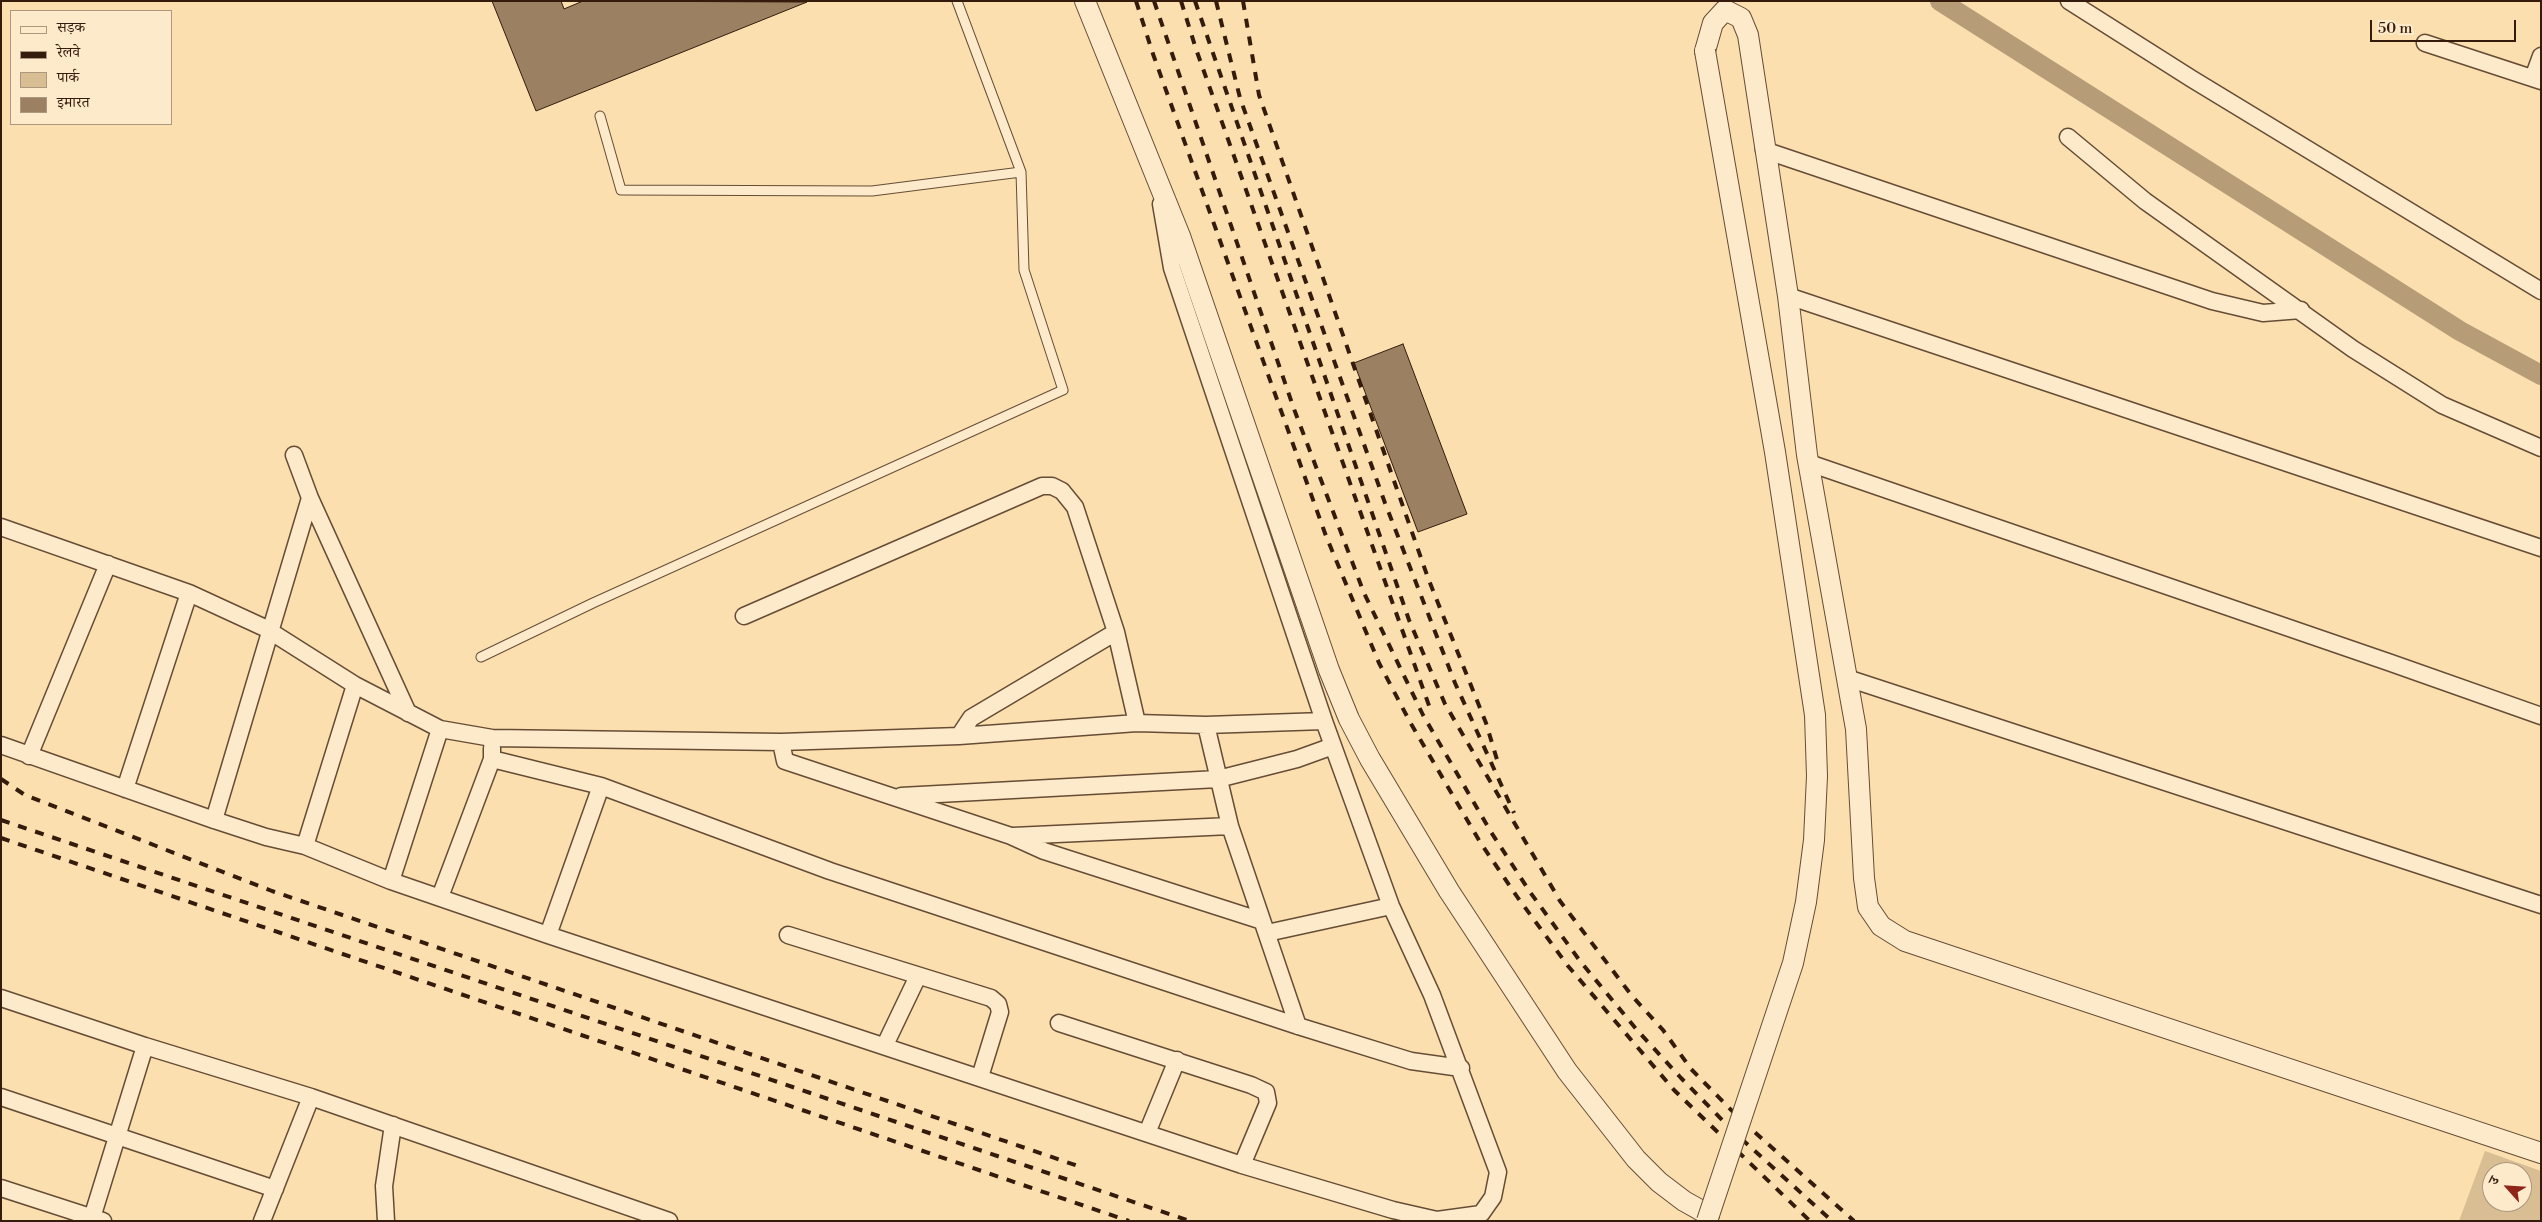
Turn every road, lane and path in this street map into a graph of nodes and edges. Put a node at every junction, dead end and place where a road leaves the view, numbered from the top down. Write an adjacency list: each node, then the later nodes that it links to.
1 (956, 1): 11 (lane)
2 (1085, 1): 12 (street)
3 (2069, 1): 13 (street)
4 (1727, 6): 10 (street); 76 (street, bridge)
5 (2425, 43): 7 (street)
6 (2541, 56): 7 (street)
7 (2537, 79)
8 (600, 116): 11 (lane)
9 (2068, 136): 15 (street)
10 (1764, 150): 14 (street); 15 (street)
11 (1021, 172): 27 (lane)
12 (1156, 177): 32 (street); 76 (street)
13 (2541, 292)
14 (1788, 296): 18 (street); 21 (street)
15 (2301, 310): 16 (street)
16 (2541, 448)
17 (294, 455): 19 (street)
18 (1809, 463): 28 (street); 31 (street)
19 (310, 498): 26 (street); 30 (street)
20 (1, 527): 22 (street)
21 (2541, 548)
22 (108, 564): 23 (street); 41 (street)
23 (189, 592): 26 (street); 45 (street)
24 (744, 616): 25 (street)
25 (1116, 632): 33 (street); 36 (street)
26 (271, 633): 29 (street); 47 (street)
27 (481, 656)
28 (1847, 678): 54 (street); 72 (street)
29 (355, 685): 30 (street); 50 (street)
30 (408, 714): 35 (street)
31 (2541, 716)
32 (1324, 721): 34 (street); 40 (street)
33 (1137, 723): 34 (street); 36 (street)
34 (1206, 725): 43 (street)
35 (440, 729): 37 (street); 51 (street)
36 (959, 736): 38 (street)
37 (492, 738): 38 (street); 42 (street)
38 (781, 742): 46 (street)
39 (1, 745): 41 (street)
40 (1333, 746): 43 (street); 53 (street)
41 (29, 756): 45 (street)
42 (492, 759): 44 (street); 52 (street)
43 (1218, 779): 46 (street); 48 (street)
44 (601, 786): 56 (street); 61 (street)
45 (125, 789): 47 (street)
46 (889, 796): 49 (street)
47 (214, 820): 50 (street)
48 (1230, 826): 49 (street); 55 (street)
49 (1011, 836): 55 (street)
50 (305, 846): 51 (street)
51 (391, 881): 52 (street)
52 (440, 897): 56 (street)
53 (1392, 906): 55 (street); 65 (street)
54 (2541, 906)
55 (1264, 927): 61 (street)
56 (548, 935): 62 (street)
57 (788, 935): 58 (street)
58 (918, 976): 62 (street); 66 (street)
59 (1, 998): 63 (street)
60 (1059, 1023): 64 (street)
61 (1298, 1026): 65 (street)
62 (885, 1045): 66 (street)
63 (145, 1046): 68 (street); 71 (street)
64 (1177, 1060): 70 (street); 73 (street)
65 (1460, 1068): 73 (street)
66 (980, 1077): 70 (street)
67 (1, 1097): 71 (street)
68 (311, 1097): 69 (street); 75 (street)
69 (393, 1126): 78 (street); 80 (street)
70 (1147, 1133): 73 (street)
71 (117, 1136): 75 (street); 77 (street)
72 (2541, 1153)
73 (1242, 1164)
74 (1, 1188): 77 (street)
75 (276, 1189): 79 (street)
76 (1708, 1218)
77 (95, 1220)
78 (663, 1220)
79 (262, 1221)
80 (386, 1221)

